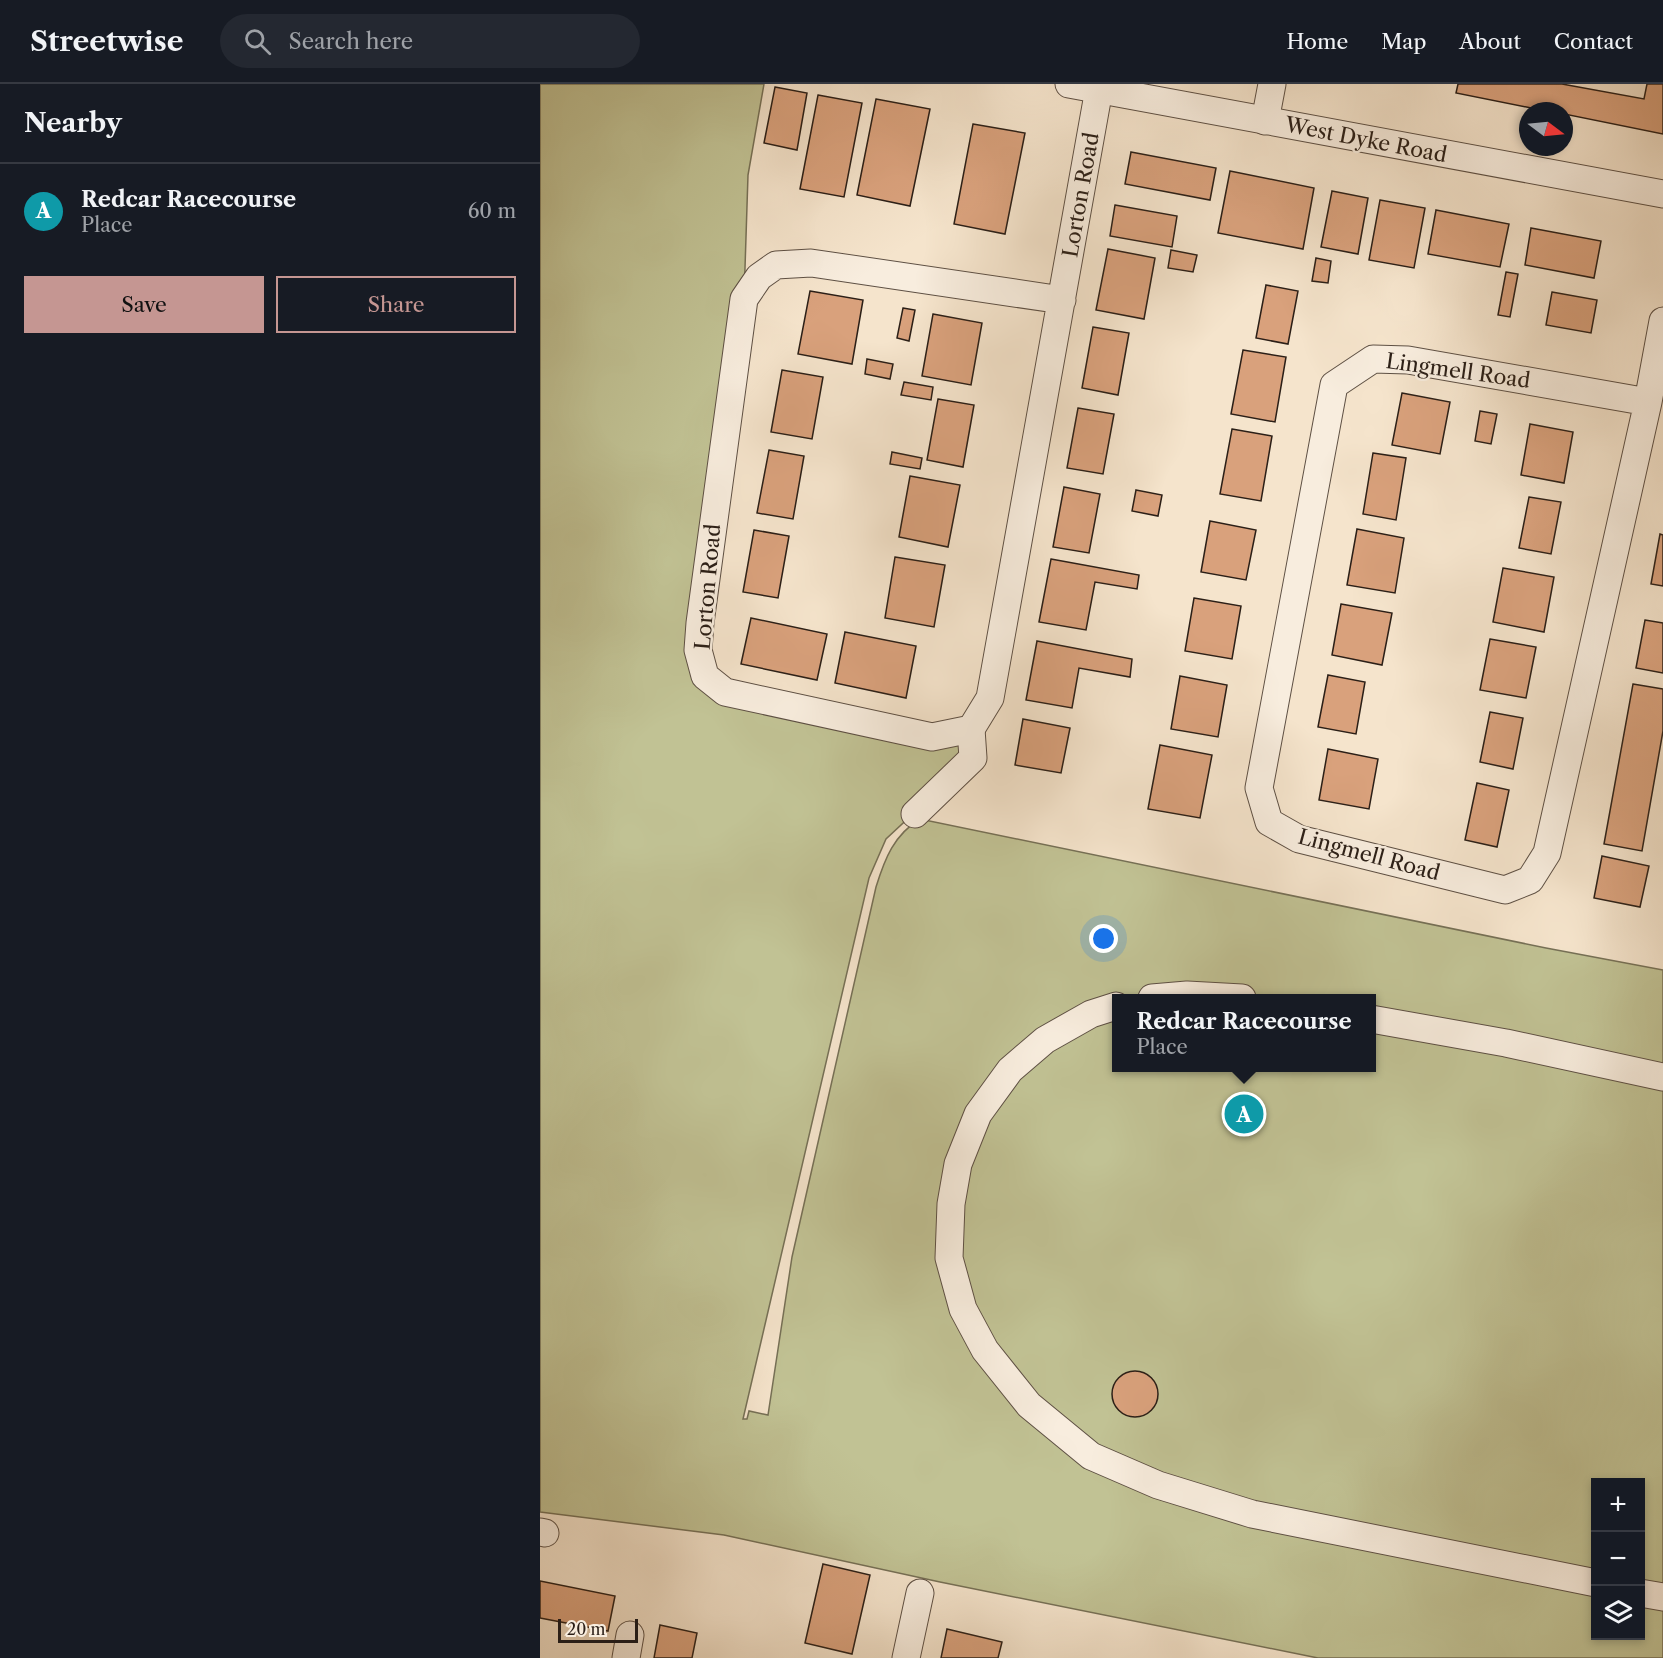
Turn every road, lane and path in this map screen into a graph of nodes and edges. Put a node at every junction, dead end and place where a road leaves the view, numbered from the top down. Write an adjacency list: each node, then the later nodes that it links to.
1 (1069, 84): 3 (street, West Dyke Road)
2 (1272, 84): 4 (street)
3 (1099, 89): 4 (street, West Dyke Road); 6 (street, Lorton Road)
4 (1265, 121): 5 (street, West Dyke Road)
5 (1663, 194)
6 (1062, 300): 9 (street, Lorton Road); 9 (street, Lorton Road)
7 (1663, 321): 8 (street, Lingmell Road)
8 (1648, 402): 8 (street, Lingmell Road)
9 (971, 729): 10 (street)
10 (915, 814)
11 (1112, 1007): 14 (street)
12 (1376, 1020): 13 (street)
13 (1663, 1077)
14 (1591, 1582)
15 (920, 1593): 18 (street)
16 (1645, 1594): 17 (street)
17 (1663, 1597)
18 (906, 1658)

